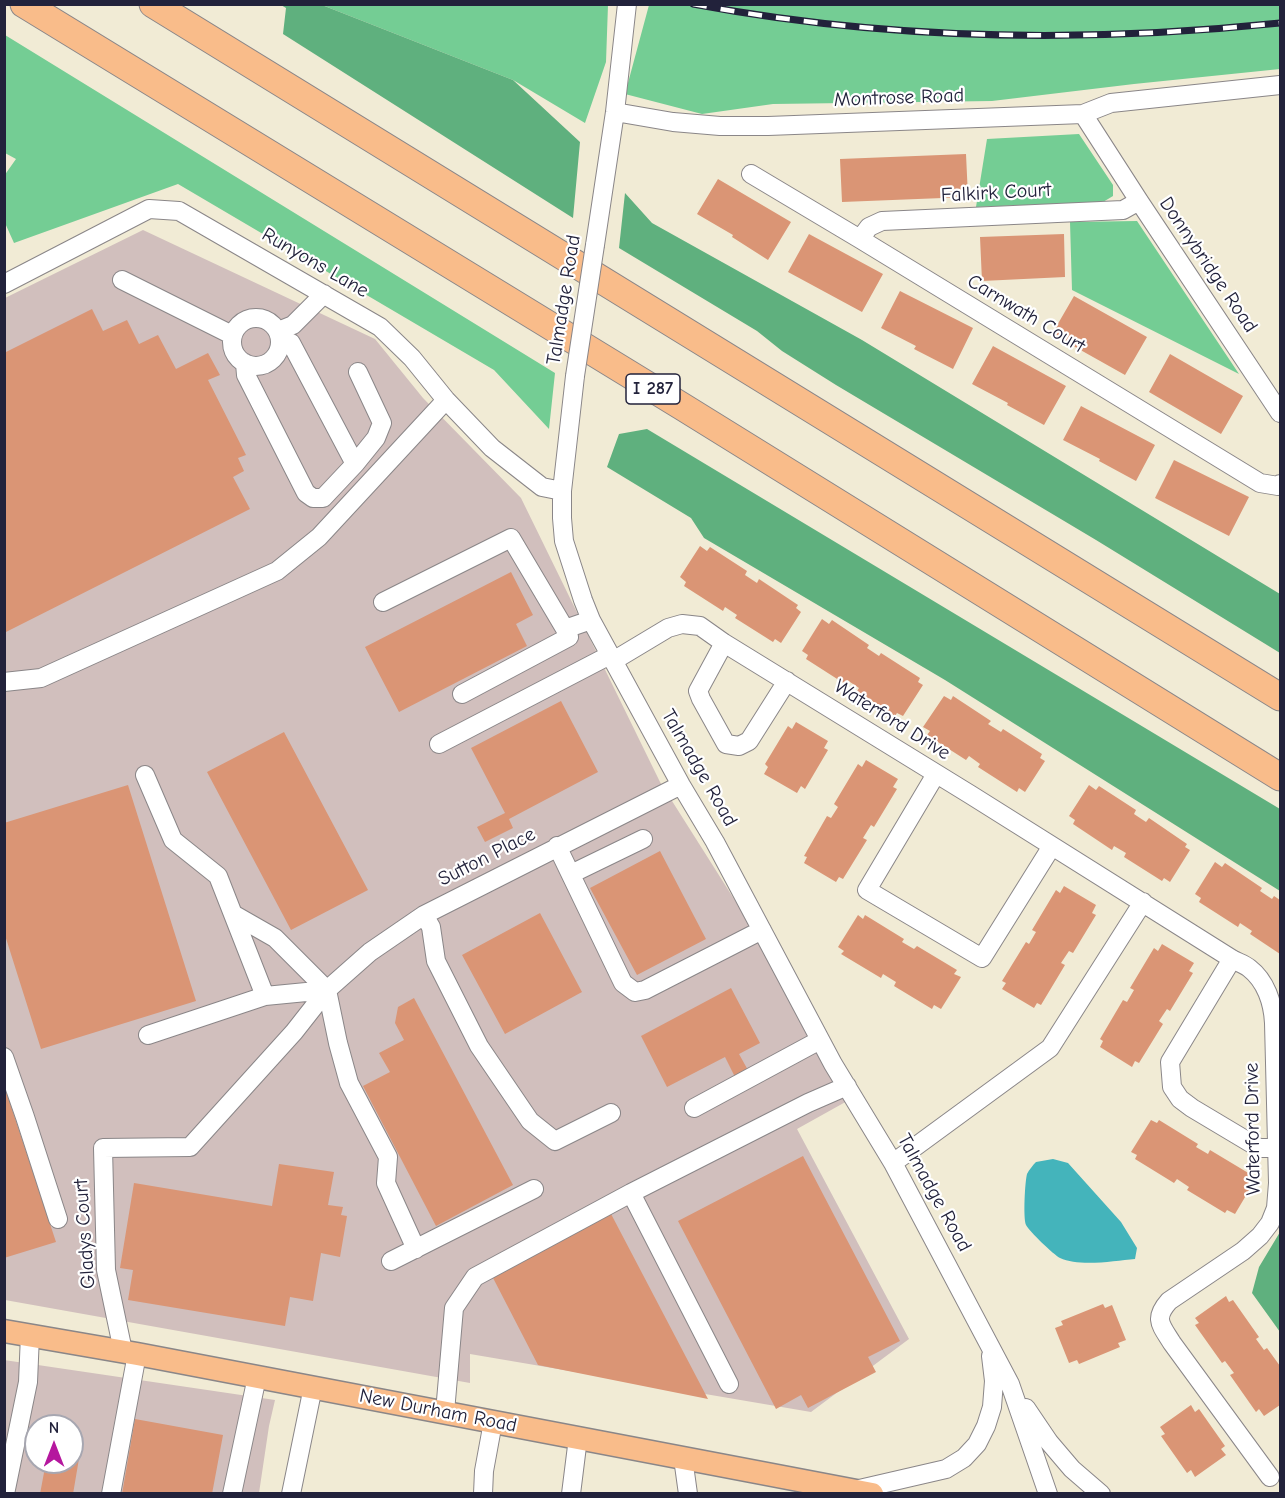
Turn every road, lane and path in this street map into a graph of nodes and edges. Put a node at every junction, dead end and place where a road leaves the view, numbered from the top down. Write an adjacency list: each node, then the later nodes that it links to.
1 (24, 4): 34 (highway, I 287)
2 (153, 4): 30 (highway)
3 (627, 4): 5 (street, Talmadge Road)
4 (1281, 85): 6 (street, Montrose Road)
5 (615, 112): 6 (street, Montrose Road); 21 (street, Talmadge Road, bridge)
6 (1083, 114): 8 (street)
7 (751, 174): 9 (street, Carnwath Court)
8 (1139, 201): 9 (street, Falkirk Court); 18 (street, Donnybridge Road)
9 (860, 239): 20 (street, Carnwath Court)
10 (122, 280): 13 (street)
11 (4, 285): 12 (street, Runyons Lane)
12 (324, 294): 14 (street); 17 (street, Runyons Lane)
13 (232, 335): 14 (street); 15 (street)
14 (279, 337): 15 (street); 19 (street)
15 (245, 363): 19 (street)
16 (358, 372): 19 (street)
17 (446, 400): 21 (street, Runyons Lane); 28 (street)
18 (1281, 413)
19 (355, 464)
20 (1281, 484)
21 (562, 491): 23 (street, Talmadge Road)
22 (383, 602): 24 (street)
23 (591, 620): 24 (street); 26 (street, Talmadge Road)
24 (565, 629): 29 (street)
25 (724, 643): 26 (street, Waterford Drive); 27 (street, Waterford Drive); 27 (street)
26 (611, 658): 31 (street, Waterford Drive); 35 (street, Talmadge Road)
27 (787, 681): 32 (street, Waterford Drive)
28 (4, 682)
29 (462, 693)
30 (1281, 697)
31 (440, 744)
32 (936, 774): 38 (street, Waterford Drive); 38 (street)
33 (145, 775): 41 (street)
34 (1281, 777)
35 (681, 785): 37 (street, Sutton Place); 43 (street, Talmadge Road)
36 (643, 839): 39 (street)
37 (557, 846): 39 (street); 42 (street, Sutton Place)
38 (1052, 846): 40 (street, Waterford Drive)
39 (571, 874): 43 (street)
40 (1143, 902): 44 (street, Waterford Drive); 56 (street)
41 (233, 914): 45 (street); 46 (street)
42 (424, 915): 45 (street, Sutton Place); 53 (street)
43 (762, 930): 48 (street, Talmadge Road)
44 (1232, 959): 50 (street, Waterford Drive); 55 (street)
45 (327, 990): 46 (street); 54 (street, Sutton Place); 61 (street)
46 (265, 996): 47 (street)
47 (148, 1035)
48 (820, 1040): 51 (street, Talmadge Road); 52 (street)
49 (4, 1057): 60 (street)
50 (1278, 1063): 55 (street, Waterford Drive)
51 (846, 1086): 56 (street, Talmadge Road); 59 (street)
52 (694, 1108)
53 (611, 1113)
54 (103, 1148): 66 (street, Gladys Court)
55 (1278, 1148): 57 (street, Waterford Drive)
56 (893, 1163): 65 (street, Talmadge Road)
57 (1279, 1183): 75 (street, Waterford Drive)
58 (534, 1189): 61 (street)
59 (632, 1192): 68 (street); 71 (street)
60 (58, 1219)
61 (416, 1249): 62 (street)
62 (391, 1261)
63 (4, 1331): 64 (main road, New Durham Road)
64 (30, 1335): 66 (main road, New Durham Road); 77 (street)
65 (990, 1345): 69 (street, Talmadge Road); 76 (street)
66 (130, 1353): 67 (main road, New Durham Road); 78 (street)
67 (257, 1377): 70 (main road, New Durham Road); 79 (street)
68 (729, 1384)
69 (1010, 1384): 84 (street, Talmadge Road); 85 (street)
70 (313, 1387): 71 (main road, New Durham Road); 80 (street)
71 (445, 1412): 72 (main road, New Durham Road)
72 (493, 1422): 73 (main road, New Durham Road); 81 (street)
73 (578, 1438): 74 (main road, New Durham Road); 82 (street)
74 (683, 1458): 76 (main road, New Durham Road); 83 (street)
75 (1270, 1477)
76 (863, 1492)
77 (5, 1494)
78 (111, 1494)
79 (232, 1494)
80 (291, 1494)
81 (483, 1494)
82 (571, 1494)
83 (688, 1494)
84 (1048, 1494)
85 (1101, 1494)

